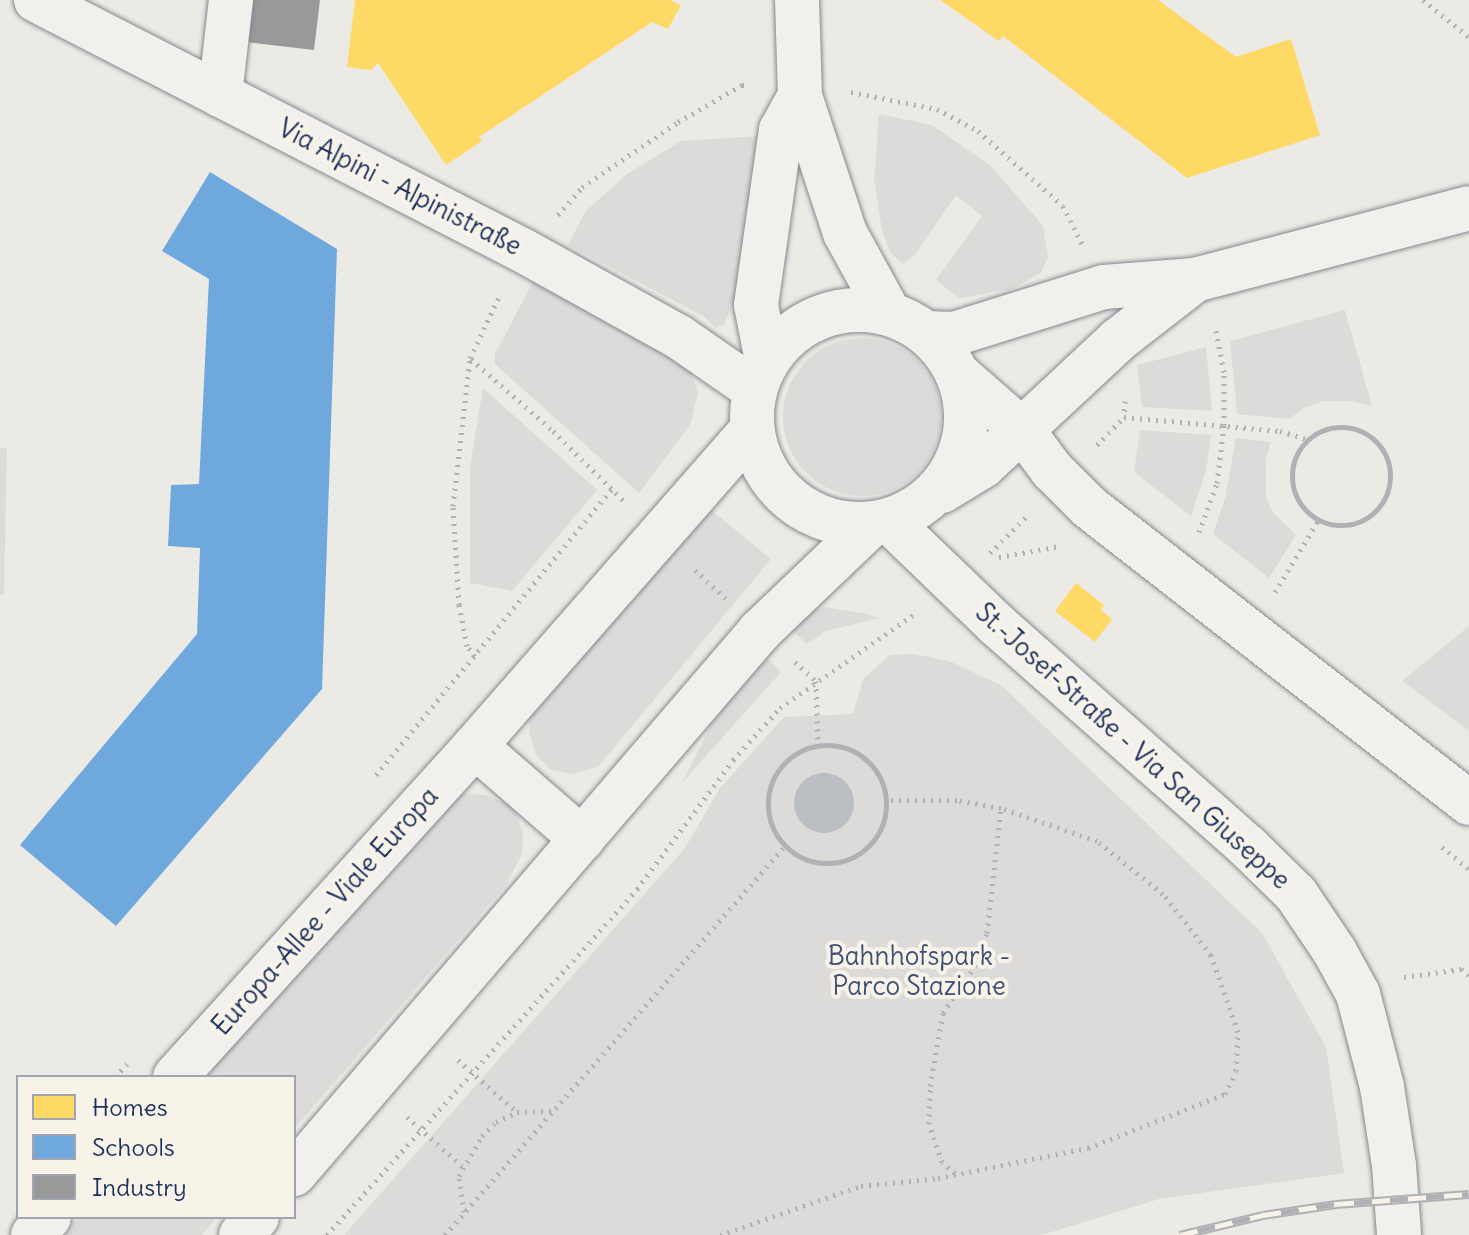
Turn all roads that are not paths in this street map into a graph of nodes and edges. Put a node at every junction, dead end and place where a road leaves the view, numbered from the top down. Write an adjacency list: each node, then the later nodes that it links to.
1 (36, 0): 5 (street, Via Alpini - Alpinistraße)
2 (231, 0): 5 (street)
3 (797, 0): 4 (street)
4 (800, 90): 8 (street); 11 (street)
5 (220, 95): 11 (street, Via Alpini - Alpinistraße)
6 (1469, 208): 7 (street)
7 (1200, 278): 9 (street); 12 (street)
8 (889, 313): 9 (street); 11 (street)
9 (928, 333): 10 (street)
10 (959, 375): 12 (street); 13 (street)
11 (758, 394): 14 (street); 15 (street, Europa-Allee - Viale Europa)
12 (1023, 431): 13 (street); 16 (street)
13 (935, 495): 14 (street)
14 (880, 523): 17 (street); 22 (street, St.-Josef-Straße - Via San Giuseppe)
15 (475, 746): 17 (street); 18 (street, Europa-Allee - Viale Europa)
16 (1469, 803)
17 (582, 839): 19 (street)
18 (177, 1075)
19 (296, 1172)
20 (47, 1219): 23 (street)
21 (255, 1219): 24 (street)
22 (1398, 1230)
23 (33, 1235)
24 (241, 1235)

